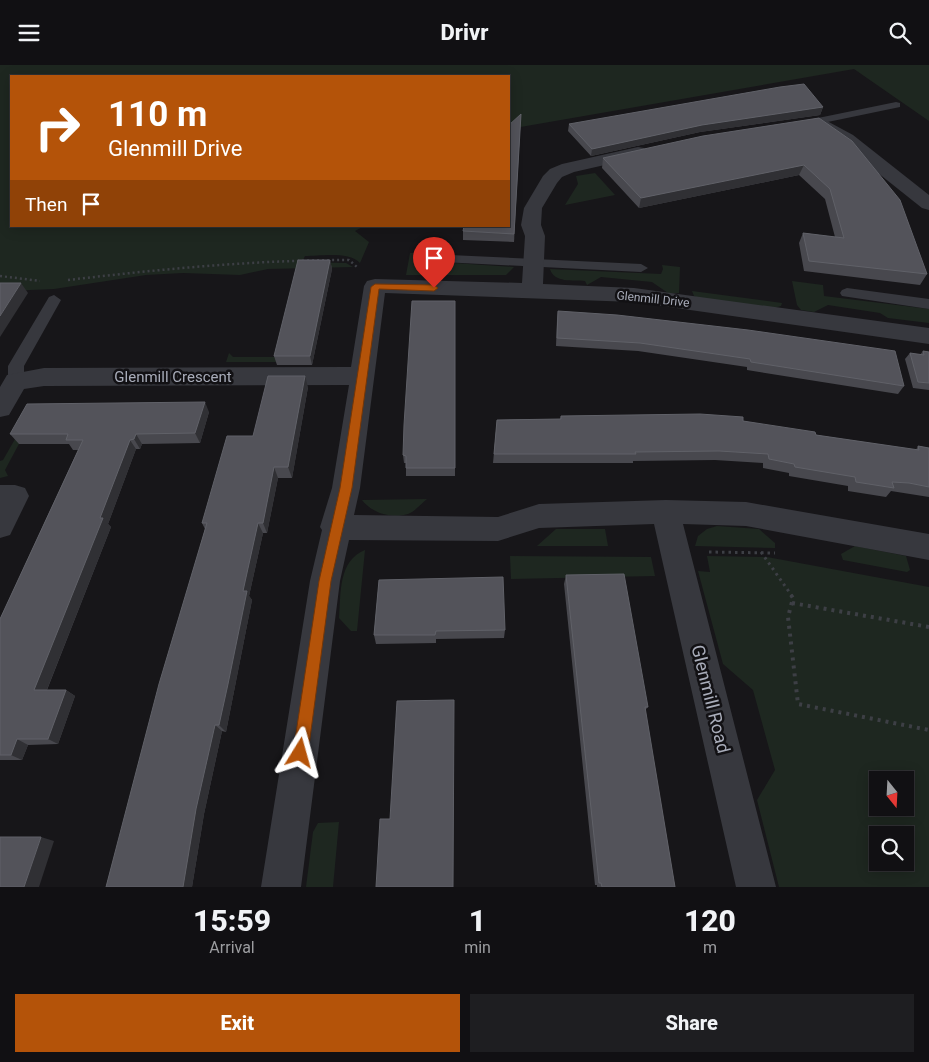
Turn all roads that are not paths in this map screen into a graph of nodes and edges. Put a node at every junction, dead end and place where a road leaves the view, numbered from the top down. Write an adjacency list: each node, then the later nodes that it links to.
1 (896, 105): 2 (lane)
2 (810, 122): 4 (street)
3 (652, 149): 6 (street)
4 (929, 204)
5 (428, 258): 6 (lane)
6 (533, 262): 7 (lane); 8 (street)
7 (641, 268)
8 (532, 290): 12 (street, Glenmill Drive); 13 (street, Glenmill Drive)
9 (847, 293): 11 (lane)
10 (54, 300): 14 (lane)
11 (929, 304)
12 (929, 336)
13 (363, 376): 14 (street, Glenmill Crescent); 19 (street)
14 (16, 381): 15 (street)
15 (0, 408)
16 (0, 496): 18 (street)
17 (666, 512): 19 (street); 20 (street); 22 (street, Glenmill Road)
18 (0, 526)
19 (335, 527): 21 (street)
20 (929, 547)
21 (281, 887)
22 (756, 887)

